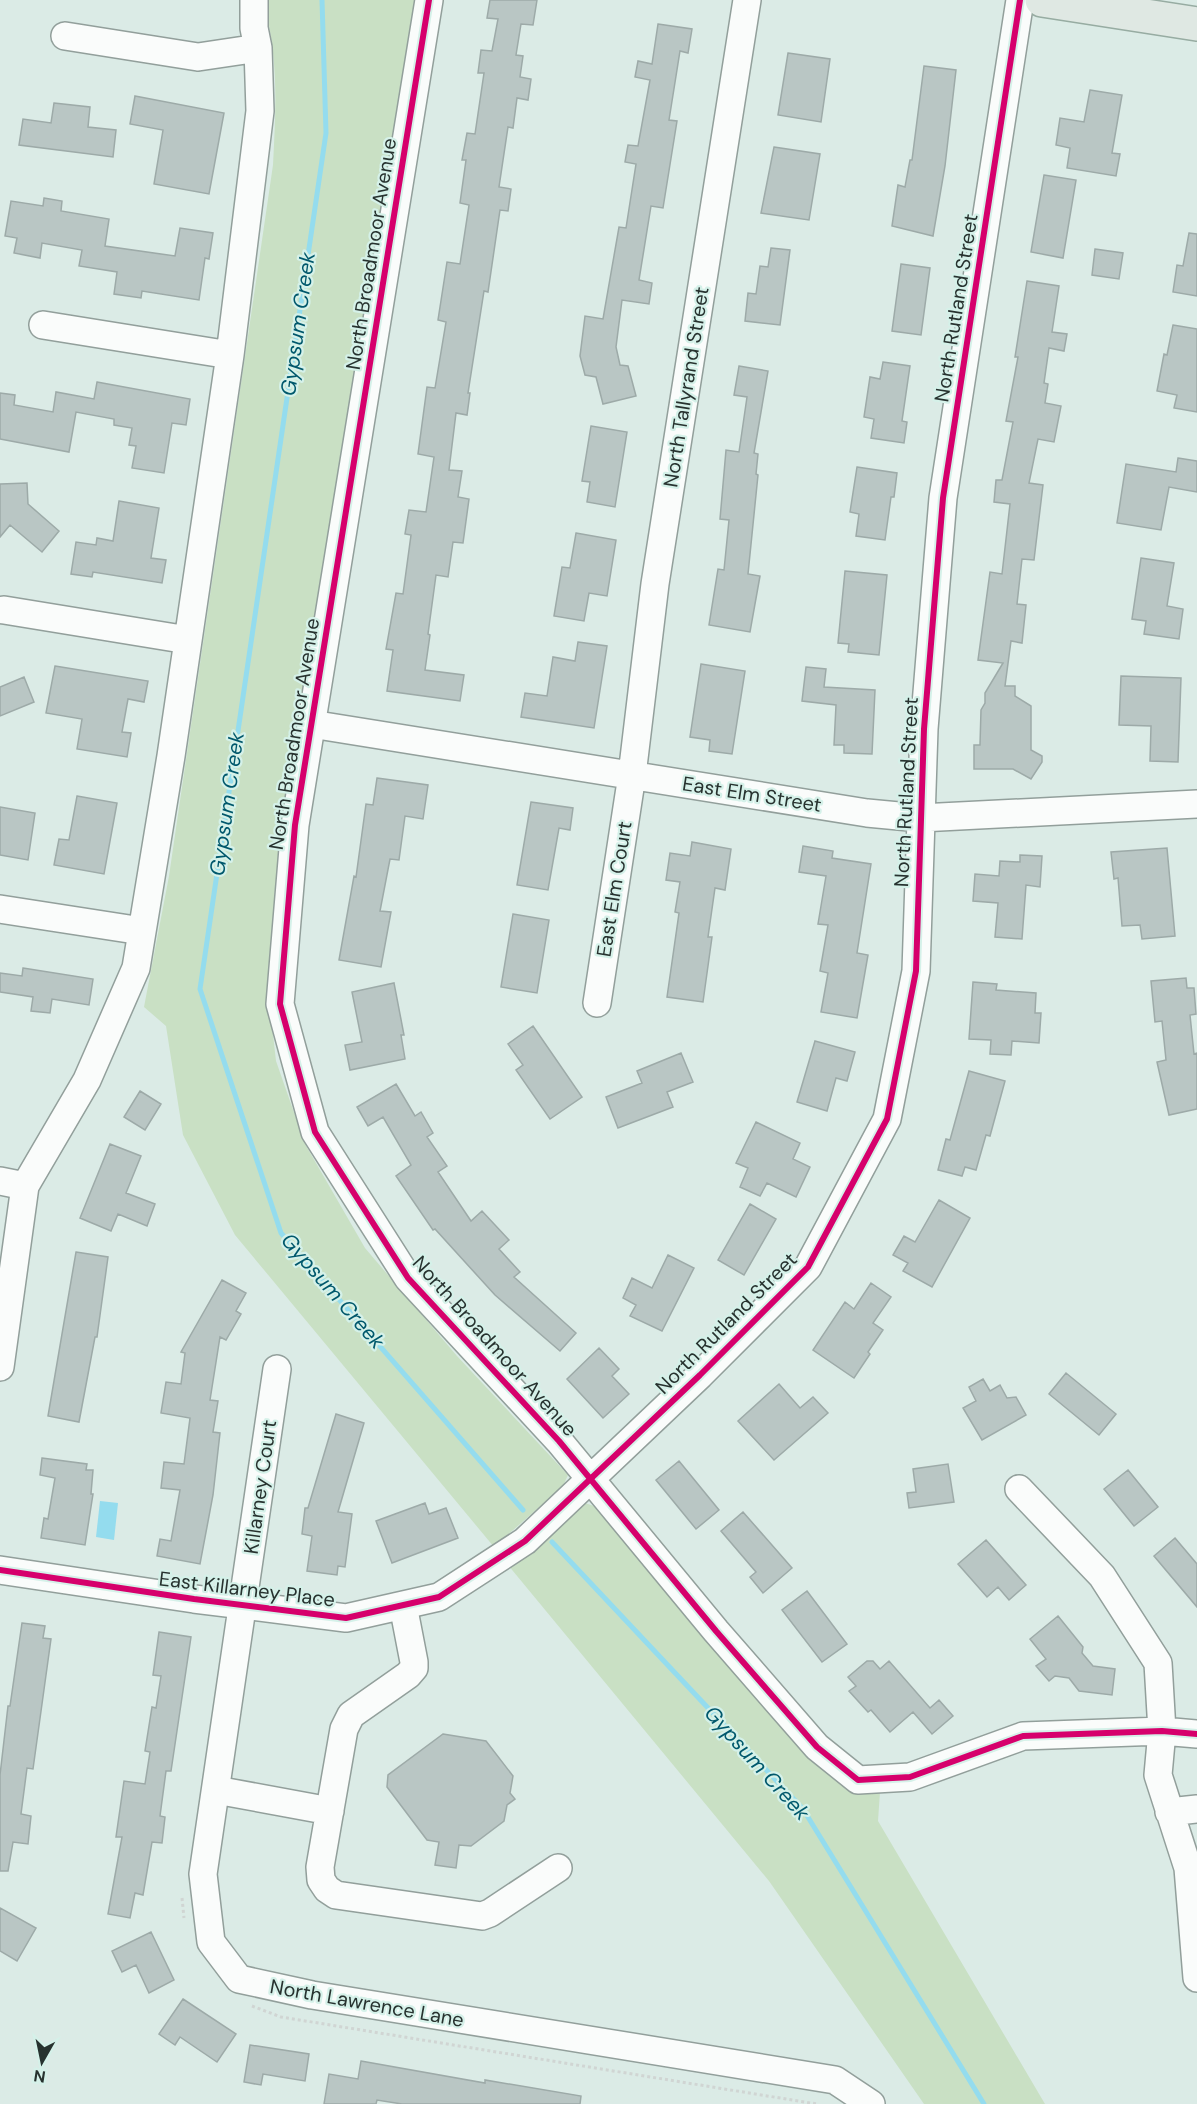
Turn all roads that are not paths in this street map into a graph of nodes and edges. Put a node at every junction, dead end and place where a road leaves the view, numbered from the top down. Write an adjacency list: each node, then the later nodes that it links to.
1 (235, 0): 9 (street)
2 (254, 0): 9 (street)
3 (429, 0): 14 (street, North Broadmoor Avenue)
4 (747, 0): 15 (street, North Tallyrand Street)
5 (1020, 0): 17 (street, North Rutland Street)
6 (1042, 0): 7 (main road)
7 (1197, 24)
8 (65, 36): 9 (street)
9 (256, 38): 11 (street)
10 (43, 325): 11 (street)
11 (230, 355): 13 (street)
12 (4, 610): 13 (street)
13 (188, 640): 19 (street)
14 (311, 724): 15 (street, East Elm Street); 25 (street, North Broadmoor Avenue)
15 (632, 775): 17 (street, East Elm Street); 20 (street, East Elm Court)
16 (1197, 804): 17 (street, East Elm Street)
17 (920, 818): 25 (street, North Rutland Street)
18 (0, 909): 19 (street)
19 (142, 931): 21 (street)
20 (597, 1003)
21 (13, 1183): 22 (street)
22 (9, 1236): 23 (street)
23 (0, 1367)
24 (277, 1370): 28 (street, Killarney Court)
25 (590, 1478): 29 (street, East Killarney Place); 30 (street, North Broadmoor Avenue)
26 (1020, 1489): 30 (street)
27 (0, 1570): 28 (street, East Killarney Place)
28 (243, 1605): 29 (street, East Killarney Place); 32 (street, North Lawrence Lane)
29 (403, 1605): 34 (street)
30 (1162, 1731): 31 (street); 35 (street)
31 (1197, 1734)
32 (216, 1790): 34 (street); 38 (street, North Lawrence Lane)
33 (1197, 1809): 35 (street)
34 (330, 1811): 36 (street)
35 (1169, 1812): 37 (street)
36 (558, 1868)
37 (1197, 1978)
38 (870, 2104)

